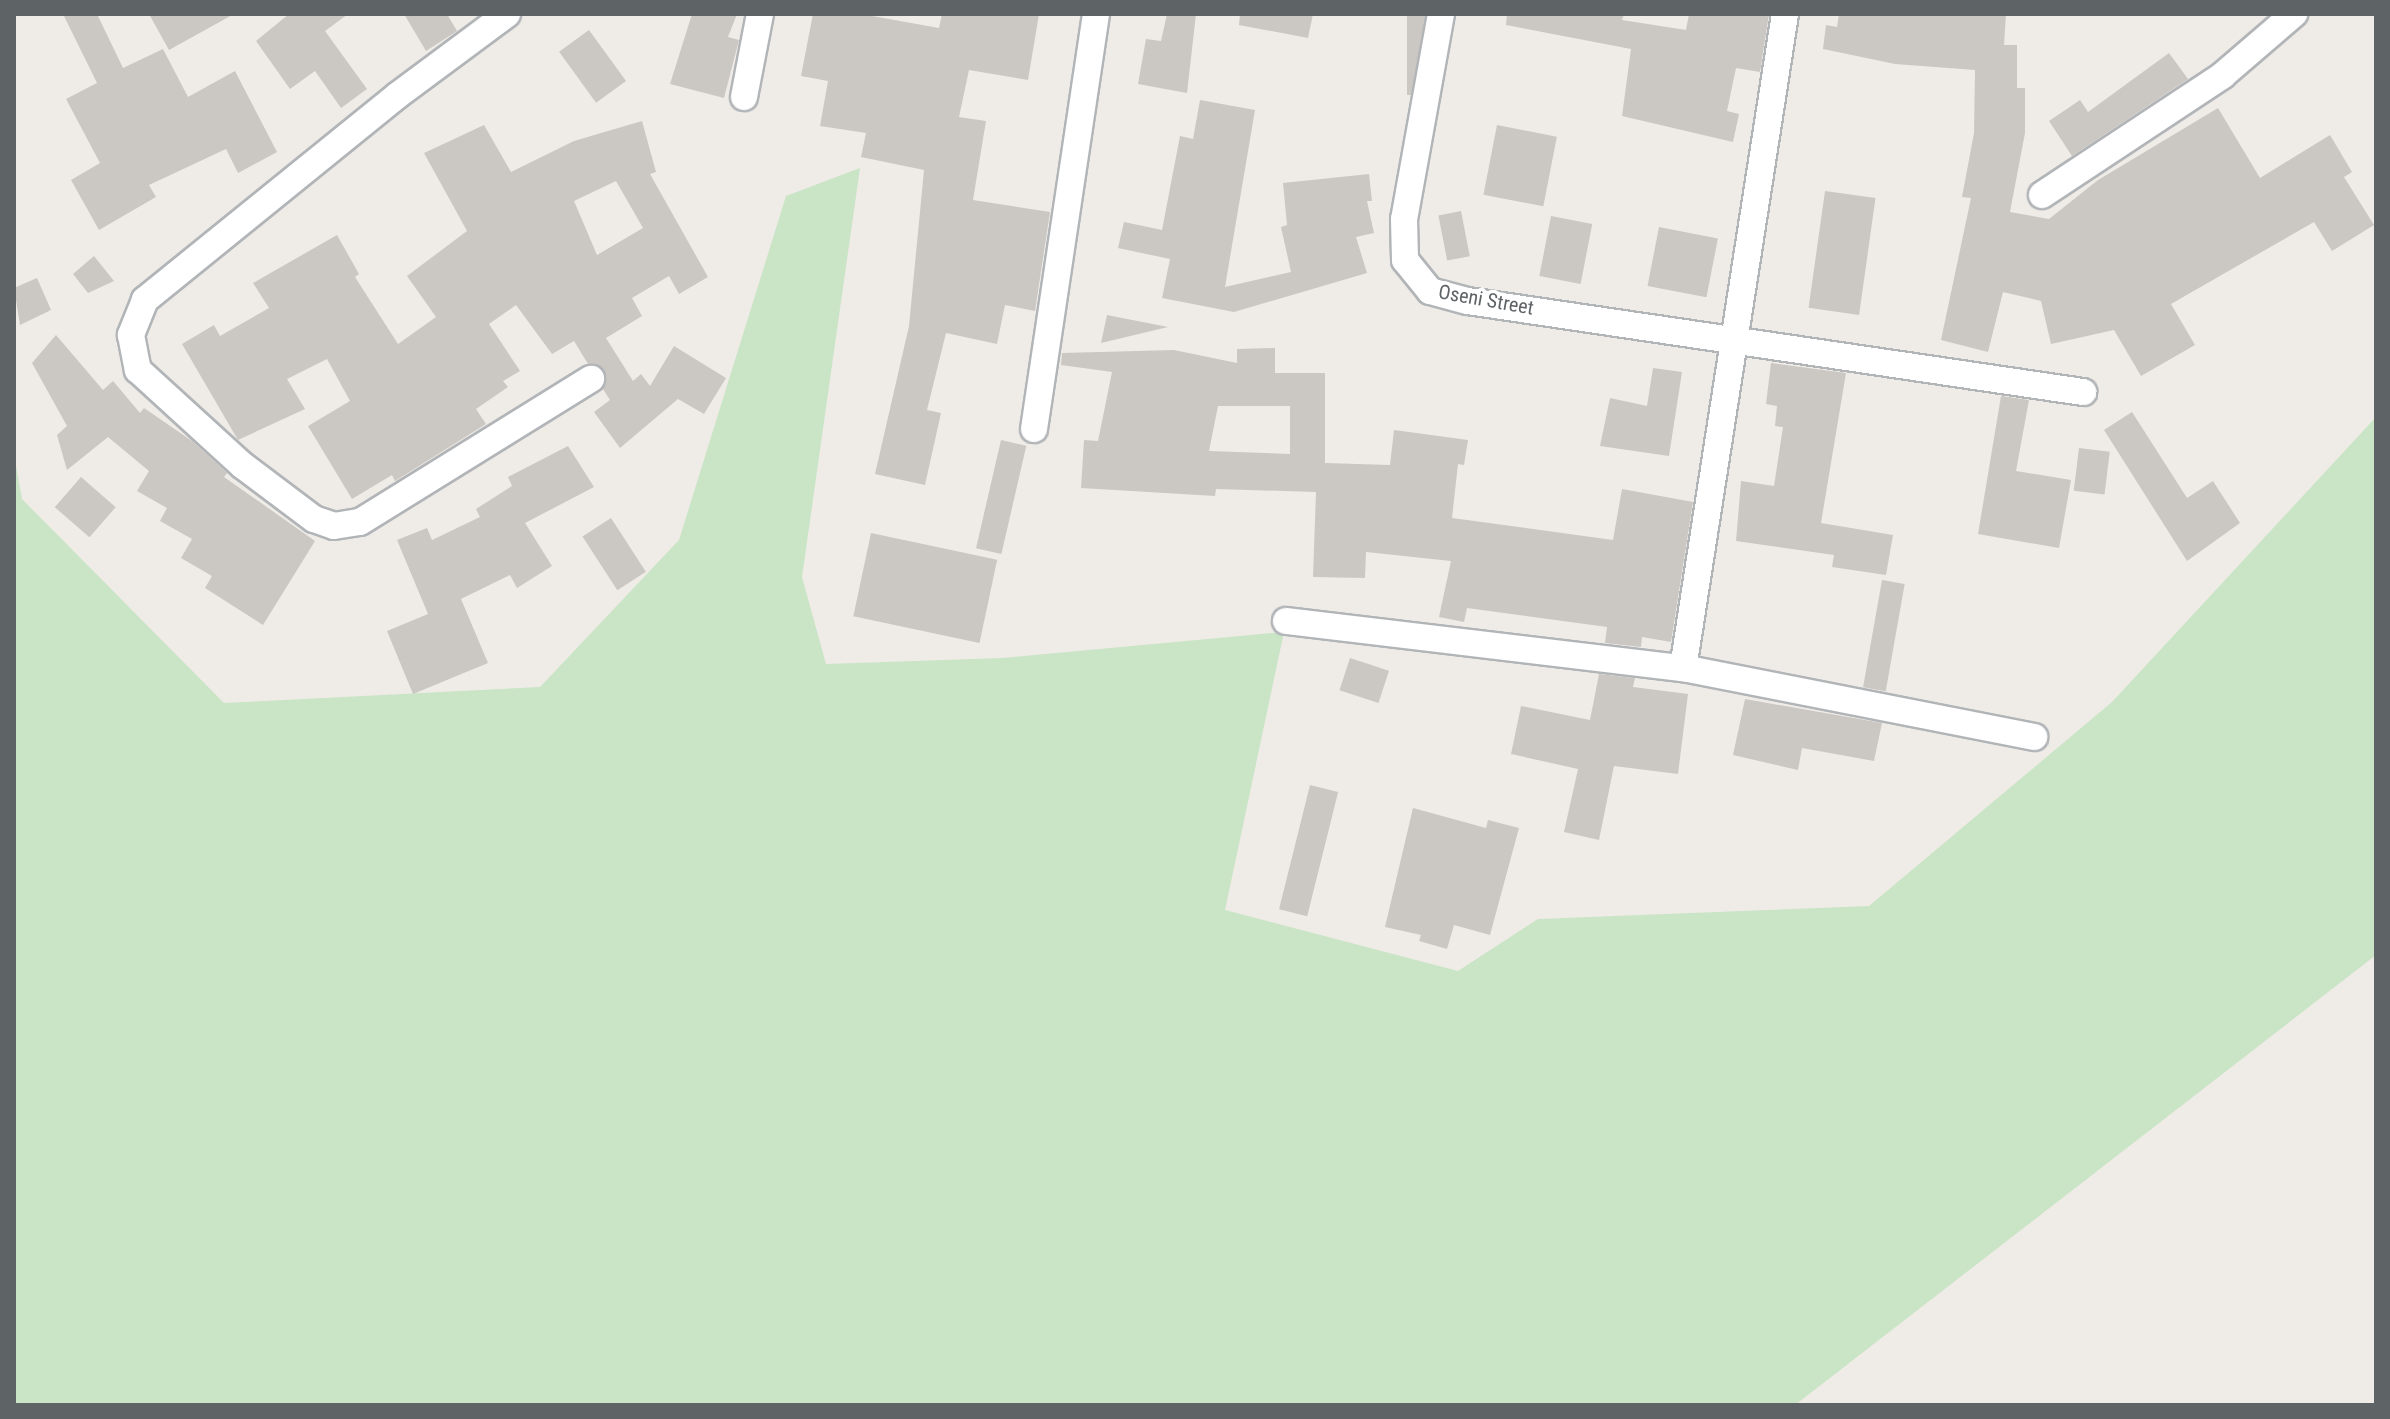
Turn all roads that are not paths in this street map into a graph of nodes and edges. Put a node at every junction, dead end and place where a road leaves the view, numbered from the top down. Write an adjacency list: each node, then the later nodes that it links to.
1 (507, 14): 10 (street)
2 (760, 14): 7 (street)
3 (1096, 14): 12 (street)
4 (1441, 14): 9 (street, Oseni Street)
5 (1785, 14): 9 (street)
6 (2294, 14): 8 (street)
7 (744, 97)
8 (2042, 195)
9 (1733, 340): 11 (street, Oseni Street); 14 (street)
10 (591, 379)
11 (2083, 392)
12 (1034, 429)
13 (1286, 621): 14 (street)
14 (1683, 668): 15 (street)
15 (2034, 737)

